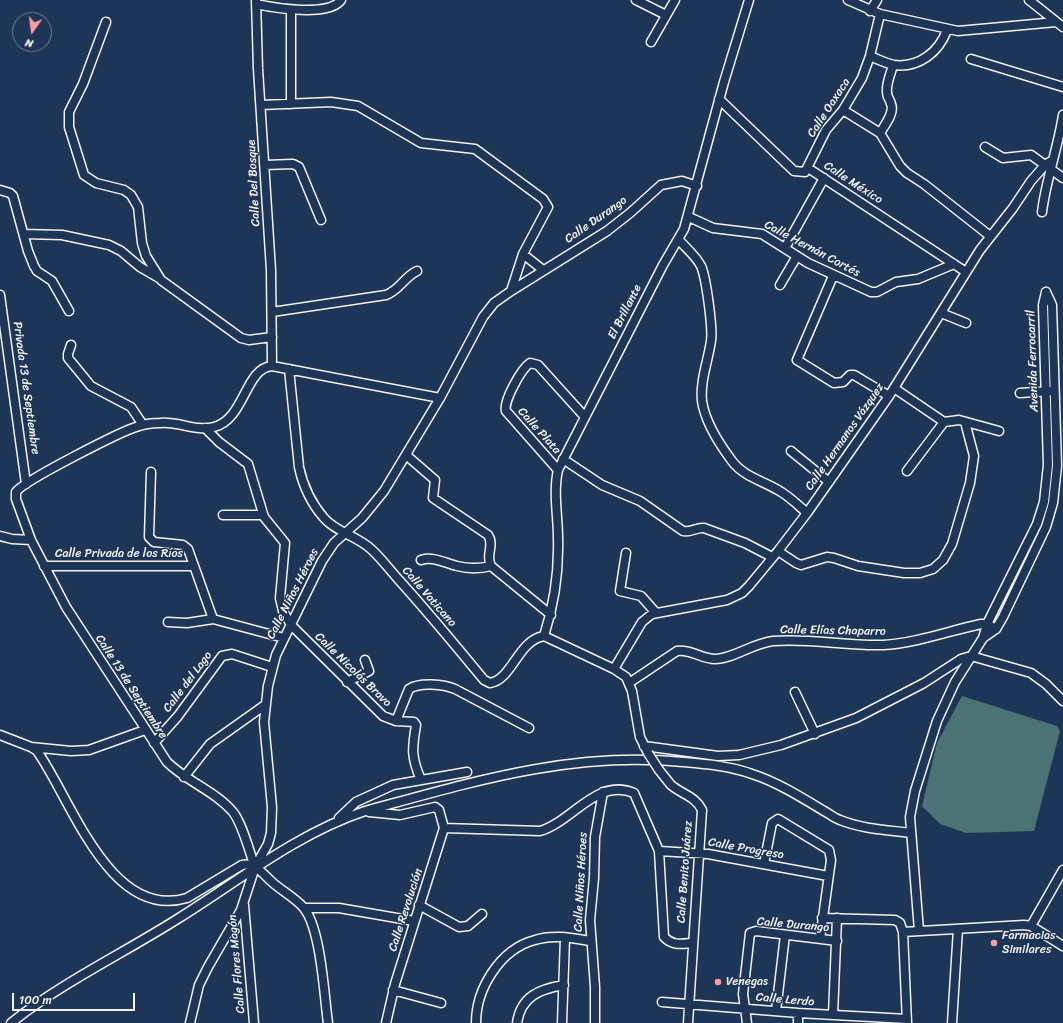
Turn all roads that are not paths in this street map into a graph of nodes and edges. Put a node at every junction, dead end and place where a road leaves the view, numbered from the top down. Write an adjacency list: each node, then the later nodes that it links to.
1 (341, 0): 9 (street)
2 (636, 0): 12 (street)
3 (675, 0): 12 (street)
4 (749, 0): 21 (street, El Brillante)
5 (848, 0): 10 (street)
6 (877, 0): 10 (street)
7 (1029, 0): 14 (street)
8 (256, 2): 9 (street); 22 (street, Calle Del Bosque)
9 (291, 11): 23 (street)
10 (870, 11): 11 (street)
11 (880, 14): 15 (street); 17 (street, Calle Oaxaca)
12 (666, 15): 16 (street)
13 (106, 22): 49 (street)
14 (1060, 25): 15 (street)
15 (947, 30): 19 (street)
16 (652, 42)
17 (870, 56): 19 (street); 24 (street, Calle Oaxaca)
18 (971, 59): 20 (street)
19 (893, 65): 26 (street)
20 (1063, 86)
21 (719, 99): 29 (street, Calle México); 33 (street, El Brillante)
22 (261, 104): 23 (street); 28 (street, Calle Del Bosque)
23 (291, 104): 42 (street)
24 (843, 110): 26 (street); 29 (street, Calle Oaxaca)
25 (1063, 115): 30 (street, Calle Hermanos Vázquez)
26 (880, 133): 39 (street)
27 (985, 147): 30 (street)
28 (265, 165): 37 (street); 54 (street, Calle Del Bosque)
29 (808, 168): 31 (street, Calle México)
30 (1048, 168): 32 (street); 35 (street); 39 (street, Calle Hermanos Vázquez)
31 (824, 178): 41 (street); 44 (street, Calle México)
32 (1063, 178)
33 (697, 186): 36 (street, El Brillante); 45 (street, Calle Durango)
34 (0, 190): 38 (street)
35 (1042, 212)
36 (689, 217): 40 (street, El Brillante); 41 (street, Calle Hernán Cortés)
37 (321, 220)
38 (24, 234): 49 (street); 53 (street)
39 (990, 236): 47 (street, Calle Hermanos Vázquez)
40 (679, 240): 66 (street, El Brillante); 82 (street)
41 (785, 248): 43 (street, Calle Hernán Cortés)
42 (523, 254): 45 (street); 51 (street)
43 (797, 256): 48 (street, Calle Hernán Cortés); 50 (street)
44 (954, 264): 47 (street, Calle México); 48 (street, Calle Hernán Cortés)
45 (543, 270): 51 (street, Calle Durango)
46 (417, 271): 54 (street)
47 (966, 272): 55 (street, Calle Hermanos Vázquez)
48 (833, 276): 64 (street)
49 (161, 280): 57 (street)
50 (780, 284)
51 (510, 291): 65 (street, Calle Niños Héroes)
52 (0, 295): 79 (street, Privada 13 de Septiembre)
53 (69, 311)
54 (272, 312): 57 (street, Calle Del Bosque)
55 (941, 313): 56 (street); 61 (street, Calle Hermanos Vázquez)
56 (966, 323)
57 (272, 337): 59 (street, Calle Del Bosque)
58 (71, 345): 69 (street)
59 (272, 366): 60 (street); 70 (street)
60 (288, 369): 65 (street); 85 (street, Calle Vaticano)
61 (894, 388): 64 (street, Calle Hermanos Vázquez); 67 (street)
62 (1050, 390): 62 (street, Avenida Ferrocarril); 63 (street); 80 (street, Avenida Ferrocarril); 81 (street, Avenida Ferrocarril)
63 (1020, 393)
64 (888, 396): 78 (street, Calle Hermanos Vázquez)
65 (440, 398): 73 (street, Calle Niños Héroes)
66 (585, 417): 74 (street, El Brillante); 75 (street, Calle Plata)
67 (944, 422): 68 (street); 76 (street)
68 (966, 422): 71 (street); 89 (street)
69 (143, 425): 70 (street); 79 (street)
70 (205, 428): 83 (street)
71 (999, 431)
72 (791, 451): 78 (street)
73 (406, 455): 85 (street, Calle Niños Héroes); 93 (street)
74 (563, 459): 75 (street, El Brillante); 89 (street)
75 (558, 470): 95 (street, El Brillante)
76 (907, 471)
77 (151, 472): 92 (street)
78 (829, 482): 82 (street, Calle Hermanos Vázquez)
79 (26, 484): 87 (street, Calle 13 de Septiembre)
80 (1046, 489): 81 (street); 98 (street, Avenida Ferrocarril)
81 (1055, 490): 100 (street, Avenida Ferrocarril)
82 (807, 513): 89 (street, Calle Hermanos Vázquez)
83 (263, 514): 84 (street); 99 (street, Calle Nicolás Bravo)
84 (223, 515)
85 (346, 532): 99 (street, Calle Niños Héroes); 101 (street, Calle Vaticano)
86 (0, 536): 87 (street)
87 (31, 540): 91 (street, Calle 13 de Septiembre)
88 (626, 553): 94 (street)
89 (775, 554): 94 (street, Calle Hermanos Vázquez)
90 (421, 560): 93 (street)
91 (44, 566): 92 (street, Calle Privada de los Ríos); 115 (street, Calle 13 de Septiembre)
92 (194, 566): 96 (street)
93 (491, 566): 95 (street)
94 (656, 613): 107 (street, Calle Hermanos Vázquez)
95 (551, 615): 101 (street, El Brillante)
96 (213, 619): 97 (street); 102 (street)
97 (168, 622)
98 (987, 624): 100 (street); 103 (street, Avenida Ferrocarril); 109 (street, Calle Elías Chaparro)
99 (291, 625): 102 (street, Calle Niños Héroes); 108 (street, Calle Nicolás Bravo)
100 (996, 629): 103 (street, Avenida Ferrocarril)
101 (544, 636): 107 (street)
102 (284, 638): 106 (street, Calle Niños Héroes)
103 (983, 638): 104 (street, Avenida Ferrocarril)
104 (971, 656): 111 (street); 116 (street); 128 (street, Avenida Ferrocarril)
105 (364, 660): 108 (street)
106 (272, 667): 112 (street, Calle Niños Héroes); 118 (street, Calle del Lago)
107 (614, 669): 109 (street)
108 (347, 682): 113 (street, Calle Nicolás Bravo)
109 (629, 683): 120 (street, Calle Benito Juárez)
110 (795, 692): 116 (street)
111 (1063, 701)
112 (265, 705): 122 (street); 132 (street, Calle Niños Héroes)
113 (396, 721): 114 (street); 123 (street, Calle Nicolás Bravo)
114 (529, 728)
115 (144, 730): 118 (street, Calle 13 de Septiembre); 119 (street)
116 (815, 734): 120 (street)
117 (0, 735): 119 (street)
118 (154, 744): 122 (street, Calle 13 de Septiembre)
119 (31, 747): 132 (street)
120 (646, 750): 130 (street, Calle Benito Juárez, bridge)
121 (467, 772): 123 (street)
122 (184, 777): 132 (street, Calle 13 de Septiembre)
123 (421, 780): 126 (street)
124 (603, 792): 127 (street); 129 (street); 150 (street, Calle Niños Héroes)
125 (366, 811): 126 (street); 127 (street); 128 (street)
126 (337, 820): 132 (street)
127 (444, 828): 136 (street, Calle Revolución)
128 (911, 833): 144 (street, Avenida Ferrocarril)
129 (659, 851): 130 (street, Calle Progreso); 151 (street)
130 (698, 853): 131 (street, Calle Progreso); 151 (street, Calle Benito Juárez)
131 (764, 864): 134 (street, Calle Progreso); 134 (street)
132 (255, 866): 135 (street); 137 (street); 164 (street)
133 (1063, 870): 142 (street)
134 (828, 876): 139 (street)
135 (244, 902): 165 (street); 166 (street, Calle Flores Magón)
136 (419, 905): 138 (street); 141 (street, Calle Revolución)
137 (304, 908): 141 (street); 167 (street)
138 (482, 914)
139 (822, 918): 140 (street, Calle Durango); 148 (street)
140 (838, 918): 145 (street, Calle Durango); 149 (street)
141 (414, 921): 154 (street, Calle Revolución)
142 (1031, 926): 143 (street); 152 (street)
143 (958, 929): 144 (street); 176 (street)
144 (919, 931): 145 (street)
145 (903, 932): 163 (street)
146 (785, 935): 148 (street, Calle Durango); 158 (street, Calle Durango); 159 (street)
147 (565, 938): 150 (street); 153 (street); 169 (street)
148 (820, 939): 149 (street, Calle Durango)
149 (836, 940): 161 (street)
150 (590, 941): 172 (street, Calle Niños Héroes)
151 (692, 943): 157 (street, Calle Benito Juárez)
152 (1063, 946)
153 (564, 985): 170 (street); 171 (street)
154 (393, 990): 156 (street); 168 (street, Calle Revolución)
155 (662, 1002): 157 (street, Calle Lerdo)
156 (441, 1003)
157 (689, 1003): 158 (street, Calle Lerdo); 173 (street, Calle Benito Juárez)
158 (745, 1009): 159 (street, Calle Lerdo); 174 (street)
159 (776, 1011): 160 (street, Calle Lerdo)
160 (798, 1013): 161 (street, Calle Lerdo); 175 (street)
161 (833, 1016): 162 (street, Calle Lerdo)
162 (845, 1020): 163 (street, Calle Lerdo)
163 (907, 1021)
164 (11, 1023)
165 (190, 1023)
166 (254, 1023)
167 (328, 1023)
168 (386, 1023)
169 (476, 1023)
170 (517, 1023)
171 (562, 1023)
172 (595, 1023)
173 (688, 1023)
174 (747, 1023)
175 (798, 1023)
176 (952, 1023)

